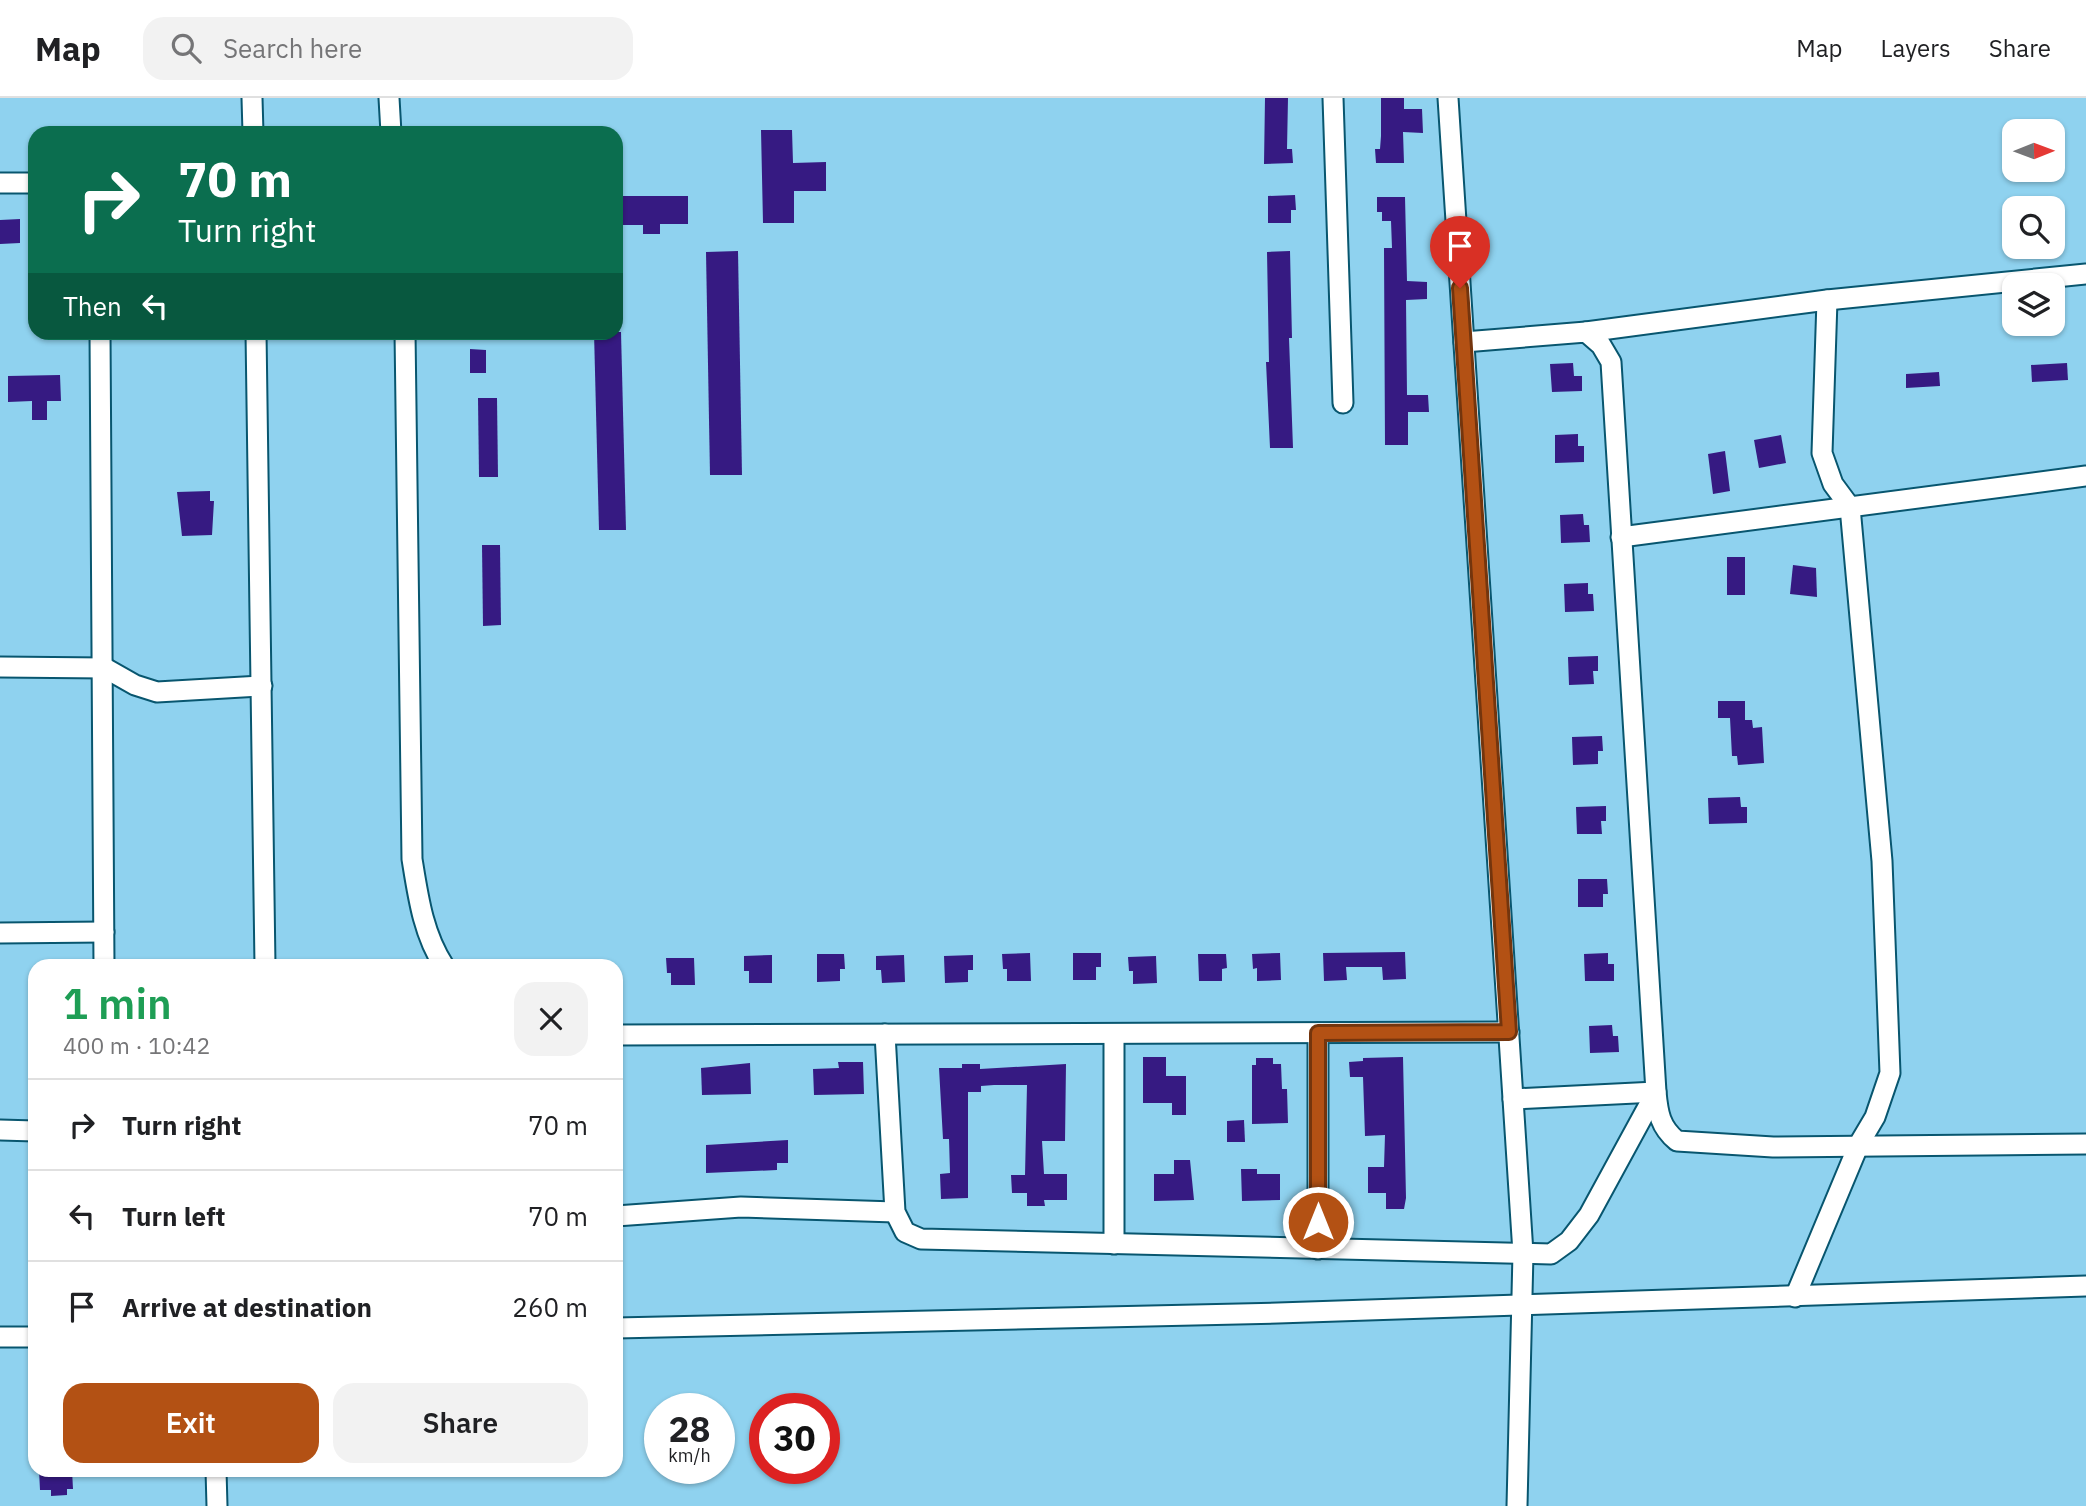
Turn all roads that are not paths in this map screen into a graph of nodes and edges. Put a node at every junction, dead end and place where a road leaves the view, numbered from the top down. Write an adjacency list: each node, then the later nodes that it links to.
1 (252, 98): 5 (street)
2 (389, 98): 6 (street)
3 (1333, 98): 16 (street)
4 (1448, 98): 15 (street)
5 (253, 126)
6 (391, 126)
7 (0, 183): 8 (street)
8 (28, 183)
9 (2086, 274): 10 (street)
10 (1827, 300): 11 (street); 18 (street)
11 (1586, 332): 15 (street); 19 (street)
12 (100, 340): 21 (street)
13 (256, 340): 22 (street)
14 (405, 340): 27 (street)
15 (1464, 342): 28 (street)
16 (1343, 403)
17 (2086, 476): 18 (street)
18 (1850, 507): 19 (street); 37 (street)
19 (1621, 537): 33 (street)
20 (0, 667): 21 (street)
21 (105, 668): 22 (street); 23 (street)
22 (262, 685): 26 (street)
23 (104, 932): 24 (street); 25 (street)
24 (0, 933)
25 (104, 959)
26 (265, 959)
27 (439, 959)
28 (1509, 1032): 29 (street); 34 (street)
29 (1318, 1033): 31 (street); 42 (street)
30 (885, 1034): 31 (street); 32 (street); 39 (street)
31 (1114, 1034): 41 (street)
32 (623, 1035)
33 (1656, 1092): 34 (street); 37 (street); 43 (street)
34 (1513, 1099): 43 (street)
35 (0, 1130): 36 (street)
36 (28, 1131)
37 (1858, 1144): 38 (street); 45 (street)
38 (2086, 1144)
39 (895, 1212): 40 (street); 41 (street)
40 (623, 1215)
41 (1114, 1244): 42 (street)
42 (1318, 1249): 43 (street)
43 (1523, 1253): 46 (street)
44 (2086, 1286): 45 (street)
45 (1795, 1297): 46 (street)
46 (1524, 1302): 47 (street); 52 (street)
47 (623, 1328)
48 (0, 1337): 49 (street)
49 (28, 1337)
50 (216, 1477): 51 (street)
51 (217, 1506)
52 (1517, 1506)

